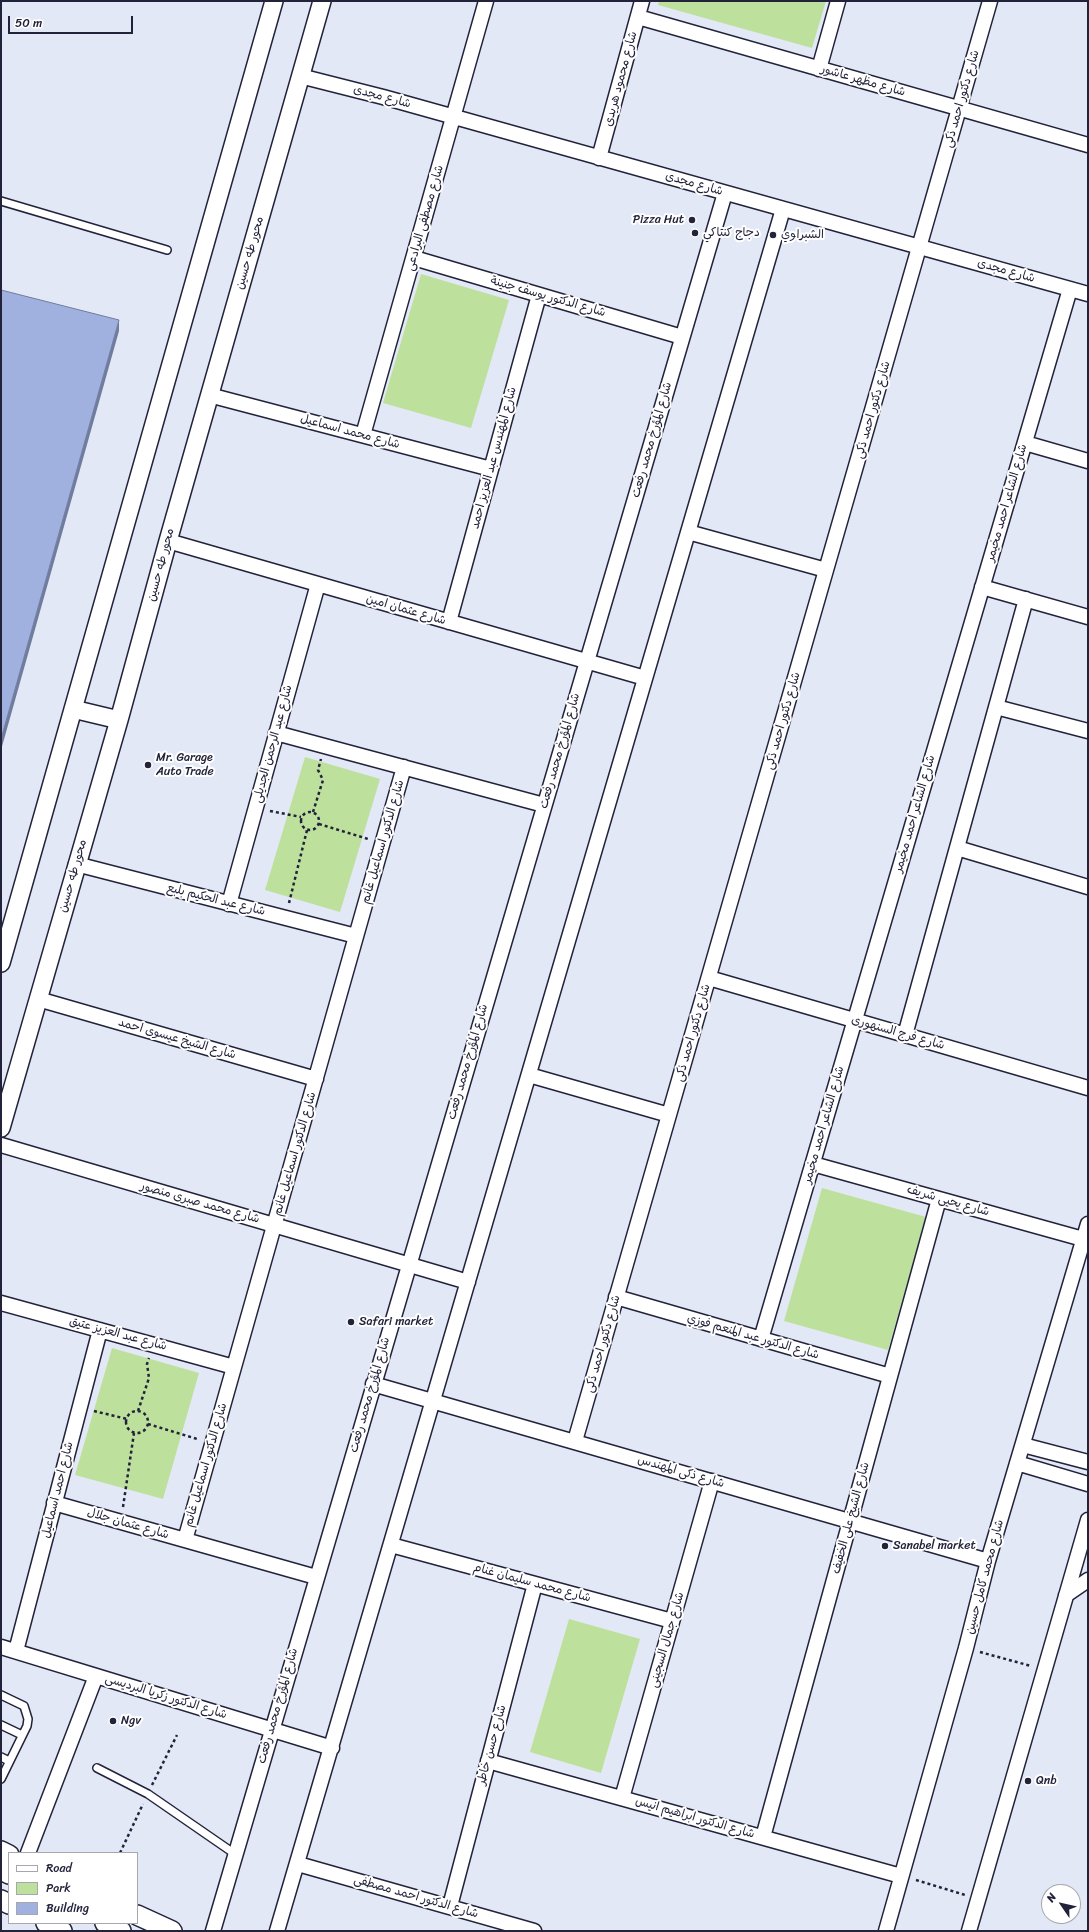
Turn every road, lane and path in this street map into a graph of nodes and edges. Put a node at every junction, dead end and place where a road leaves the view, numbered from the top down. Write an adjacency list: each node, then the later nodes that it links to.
1 (274, 1): 40 (street)
2 (322, 1): 9 (street, محور طه حسين)
3 (486, 1): 11 (street, شارع مصطفى البرادعى)
4 (642, 1): 7 (street, شارع محمود هريدى)
5 (838, 1): 8 (street)
6 (990, 1): 10 (street, شارع دكتور احمد ذكى)
7 (638, 17): 8 (street, شارع مظهر عاشور); 13 (street, شارع محمود هريدى)
8 (819, 69): 10 (street, شارع مظهر عاشور)
9 (300, 76): 11 (street, شارع مجدى); 24 (street, محور طه حسين)
10 (960, 108): 12 (street, شارع مظهر عاشور); 17 (street, شارع دكتور احمد ذكى)
11 (454, 117): 13 (street, شارع مجدى); 19 (street, شارع مصطفى البرادعى)
12 (1088, 145)
13 (599, 158): 14 (street, شارع مجدى)
14 (725, 193): 16 (street, شارع مجدى); 23 (street, شارع المؤرخ محمد رفعت)
15 (1, 201): 18 (lane)
16 (782, 209): 17 (street, شارع مجدى); 29 (street)
17 (919, 247): 20 (street, شارع مجدى); 31 (street, شارع دكتور احمد ذكى)
18 (167, 250)
19 (414, 258): 22 (street, شارع الدكتور يوسف جنينة); 25 (street, شارع مصطفى البرادعى)
20 (1070, 289): 21 (street, شارع مجدى); 26 (street, شارع الشاعر احمد مخيمر)
21 (1088, 294)
22 (539, 295): 23 (street, شارع الدكتور يوسف جنينة); 28 (street, شارع المهندس عبد العزيز احمد)
23 (682, 337): 37 (street, شارع المؤرخ محمد رفعت)
24 (209, 395): 25 (street, شارع محمد اسماعيل); 30 (street, محور طه حسين)
25 (364, 435): 28 (street, شارع محمد اسماعيل)
26 (1025, 442): 27 (street); 33 (street, شارع الشاعر احمد مخيمر)
27 (1088, 461)
28 (491, 469): 36 (street, شارع المهندس عبد العزيز احمد)
29 (688, 532): 31 (street); 38 (street)
30 (168, 541): 32 (street, شارع عثمان امين); 41 (street, محور طه حسين)
31 (826, 570): 60 (street, شارع دكتور احمد ذكى)
32 (318, 584): 36 (street, شارع عثمان امين); 43 (street, شارع عبد الرحمن الجديلى)
33 (982, 587): 34 (street); 62 (street, شارع الشاعر احمد مخيمر)
34 (1026, 599): 35 (street); 39 (street)
35 (1088, 617)
36 (449, 622): 37 (street, شارع عثمان امين)
37 (587, 661): 38 (street, شارع عثمان امين); 46 (street, شارع المؤرخ محمد رفعت)
38 (645, 678): 64 (street)
39 (996, 707): 42 (street); 53 (street)
40 (73, 709): 41 (street); 59 (street)
41 (119, 720): 54 (street, محور طه حسين)
42 (1088, 731)
43 (276, 733): 44 (street); 47 (street, شارع عبد الرحمن الجديلى)
44 (327, 747): 45 (street); 48 (path)
45 (404, 767): 46 (street); 52 (street, شارع الدكتور اسماعيل غانم)
46 (544, 805): 75 (street, شارع المؤرخ محمد رفعت)
47 (256, 808): 49 (path); 56 (street, شارع عبد الرحمن الجديلى)
48 (313, 812): 49 (path); 50 (path)
49 (301, 817): 51 (path)
50 (319, 824): 51 (path); 52 (path)
51 (307, 830): 57 (path)
52 (383, 843): 58 (street, شارع الدكتور اسماعيل غانم)
53 (957, 848): 55 (street); 63 (street)
54 (76, 864): 56 (street, شارع عبد الحكيم بلبع); 61 (street, محور طه حسين)
55 (1088, 886)
56 (229, 904): 57 (street, شارع عبد الحكيم بلبع)
57 (286, 918): 58 (street, شارع عبد الحكيم بلبع)
58 (356, 936): 65 (street, شارع الدكتور اسماعيل غانم)
59 (1, 963)
60 (709, 978): 62 (street, شارع فرج السنهورى); 67 (street, شارع دكتور احمد ذكى)
61 (38, 999): 65 (street, شارع الشيخ عيسوى احمد); 68 (street, محور طه حسين)
62 (855, 1021): 63 (street, شارع فرج السنهورى); 70 (street, شارع الشاعر احمد مخيمر)
63 (905, 1035): 66 (street, شارع فرج السنهورى)
64 (529, 1075): 67 (street); 76 (street)
65 (316, 1079): 73 (street, شارع الدكتور اسماعيل غانم)
66 (1088, 1088)
67 (669, 1115): 77 (street, شارع دكتور احمد ذكى)
68 (1, 1128)
69 (1, 1145): 73 (street, شارع محمد صبرى منصور)
70 (813, 1164): 71 (street, شارع يحيى شريف); 80 (street, شارع الشاعر احمد مخيمر)
71 (939, 1199): 74 (street, شارع يحيى شريف); 83 (street, شارع الشيخ على الخفيف)
72 (1088, 1224): 74 (street, شارع محمد كامل حسين)
73 (274, 1225): 75 (street, شارع محمد صبرى منصور); 82 (street, شارع الدكتور اسماعيل غانم)
74 (1083, 1239): 93 (street, شارع محمد كامل حسين)
75 (408, 1265): 76 (street, شارع محمد صبرى منصور); 84 (street, شارع المؤرخ محمد رفعت)
76 (468, 1282): 85 (street)
77 (616, 1298): 80 (street, شارع الدكتور عبد المنعم فوزي); 91 (street, شارع دكتور احمد ذكى)
78 (1, 1303): 79 (street, شارع عبد العزيز عتيق)
79 (100, 1330): 81 (street, شارع عبد العزيز عتيق); 86 (street, شارع احمد اسماعيل)
80 (761, 1339): 83 (street, شارع الدكتور عبد المنعم فوزي)
81 (155, 1345): 82 (street, شارع عبد العزيز عتيق); 87 (path)
82 (234, 1366): 92 (street, شارع الدكتور اسماعيل غانم)
83 (890, 1376): 100 (street, شارع الشيخ على الخفيف)
84 (373, 1384): 85 (street, شارع ذكى المهندس); 105 (street, شارع المؤرخ محمد رفعت)
85 (433, 1401): 91 (street, شارع ذكى المهندس); 103 (street)
86 (79, 1408): 88 (path); 98 (street, شارع احمد اسماعيل)
87 (138, 1411): 88 (path); 89 (path)
88 (127, 1419): 90 (path)
89 (148, 1424): 90 (path); 92 (path)
90 (134, 1433): 101 (path)
91 (575, 1441): 96 (street, شارع ذكى المهندس)
92 (212, 1444): 102 (street, شارع الدكتور اسماعيل غانم)
93 (1023, 1445): 94 (street); 95 (street, شارع محمد كامل حسين)
94 (1088, 1462)
95 (1018, 1463): 97 (street); 104 (street, شارع محمد كامل حسين)
96 (712, 1481): 100 (street, شارع ذكى المهندس); 109 (street, شارع جمال السجينى)
97 (1088, 1484)
98 (54, 1503): 101 (street, شارع عثمان جلال); 112 (street, شارع احمد اسماعيل)
99 (1088, 1520): 108 (street)
100 (850, 1521): 104 (street, شارع ذكى المهندس); 126 (street, شارع الشيخ على الخفيف)
101 (120, 1522): 102 (street, شارع عثمان جلال)
102 (185, 1540): 105 (street, شارع عثمان جلال)
103 (391, 1545): 107 (street, شارع محمد سليمان غنام); 119 (street)
104 (988, 1561): 111 (street, شارع محمد كامل حسين)
105 (316, 1577): 117 (street, شارع المؤرخ محمد رفعت)
106 (1088, 1580): 108 (street)
107 (535, 1584): 109 (street, شارع محمد سليمان غنام); 121 (street, شارع حسن خاطر)
108 (1066, 1595): 113 (street)
109 (672, 1621): 125 (street, شارع جمال السجينى)
110 (1, 1647): 112 (street, شارع الدكتور زكريا البرديسى)
111 (966, 1648): 113 (path); 130 (street, شارع محمد كامل حسين)
112 (16, 1651): 114 (street, شارع الدكتور زكريا البرديسى)
113 (1045, 1670): 131 (street)
114 (96, 1676): 117 (street, شارع الدكتور زكريا البرديسى); 127 (street)
115 (1, 1695): 118 (lane)
116 (1, 1725): 118 (lane)
117 (271, 1729): 119 (street, شارع الدكتور زكريا البرديسى); 128 (street, شارع المؤرخ محمد رفعت)
118 (22, 1735): 122 (lane)
119 (332, 1748): 129 (street)
120 (1, 1757): 122 (lane)
121 (488, 1761): 125 (street, شارع الدكتور ابراهيم انيس); 132 (street, شارع حسن خاطر)
122 (9, 1762): 124 (lane)
123 (97, 1768): 128 (lane)
124 (1, 1779)
125 (622, 1798): 126 (street, شارع الدكتور ابراهيم انيس)
126 (763, 1837): 130 (street, شارع الدكتور ابراهيم انيس)
127 (28, 1852)
128 (234, 1854): 139 (street, شارع المؤرخ محمد رفعت)
129 (298, 1864): 132 (street, شارع الدكتور احمد مصطفى); 140 (street)
130 (901, 1876): 131 (path); 142 (street, شارع محمد كامل حسين)
131 (978, 1900): 143 (street)
132 (450, 1906): 141 (street, شارع الدكتور احمد مصطفى)
133 (138, 1915): 138 (main road)
134 (48, 1924): 136 (main road)
135 (107, 1924): 137 (main road)
136 (62, 1931)
137 (121, 1931)
138 (172, 1931)
139 (213, 1931)
140 (277, 1931)
141 (534, 1931)
142 (886, 1931)
143 (969, 1931)

